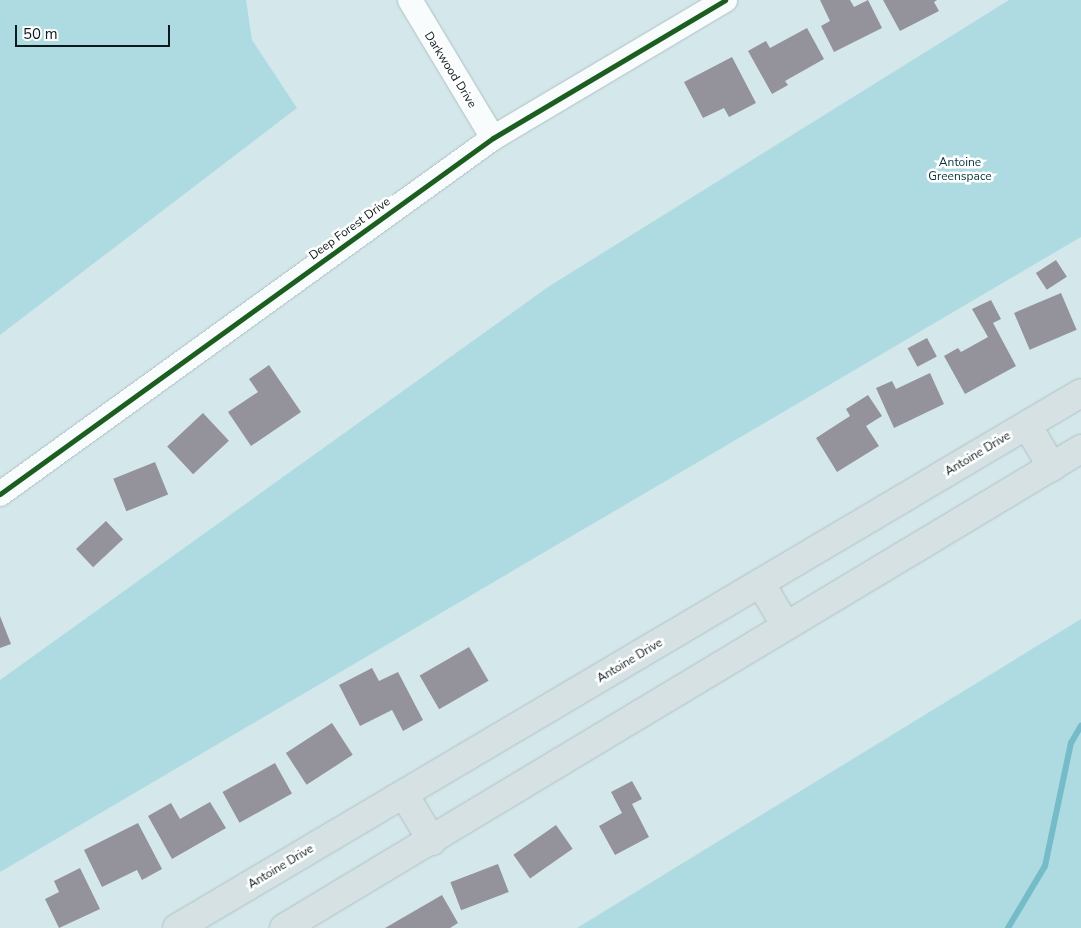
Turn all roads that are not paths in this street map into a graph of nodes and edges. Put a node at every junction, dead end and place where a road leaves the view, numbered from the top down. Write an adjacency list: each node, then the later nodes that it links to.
1 (410, 0): 3 (street, Darkwood Drive)
2 (725, 0): 3 (street, Deep Forest Drive)
3 (493, 138): 8 (street, Deep Forest Drive)
4 (1081, 393): 5 (main road, Antoine Drive)
5 (1027, 425): 7 (main road); 9 (main road, Antoine Drive)
6 (1081, 449): 7 (main road)
7 (1052, 467): 10 (main road)
8 (0, 494)
9 (762, 584): 10 (main road); 11 (main road, Antoine Drive)
10 (786, 626): 12 (main road)
11 (404, 794): 12 (main road); 13 (main road, Antoine Drive)
12 (432, 841): 14 (main road)
13 (177, 928)
14 (284, 928)

